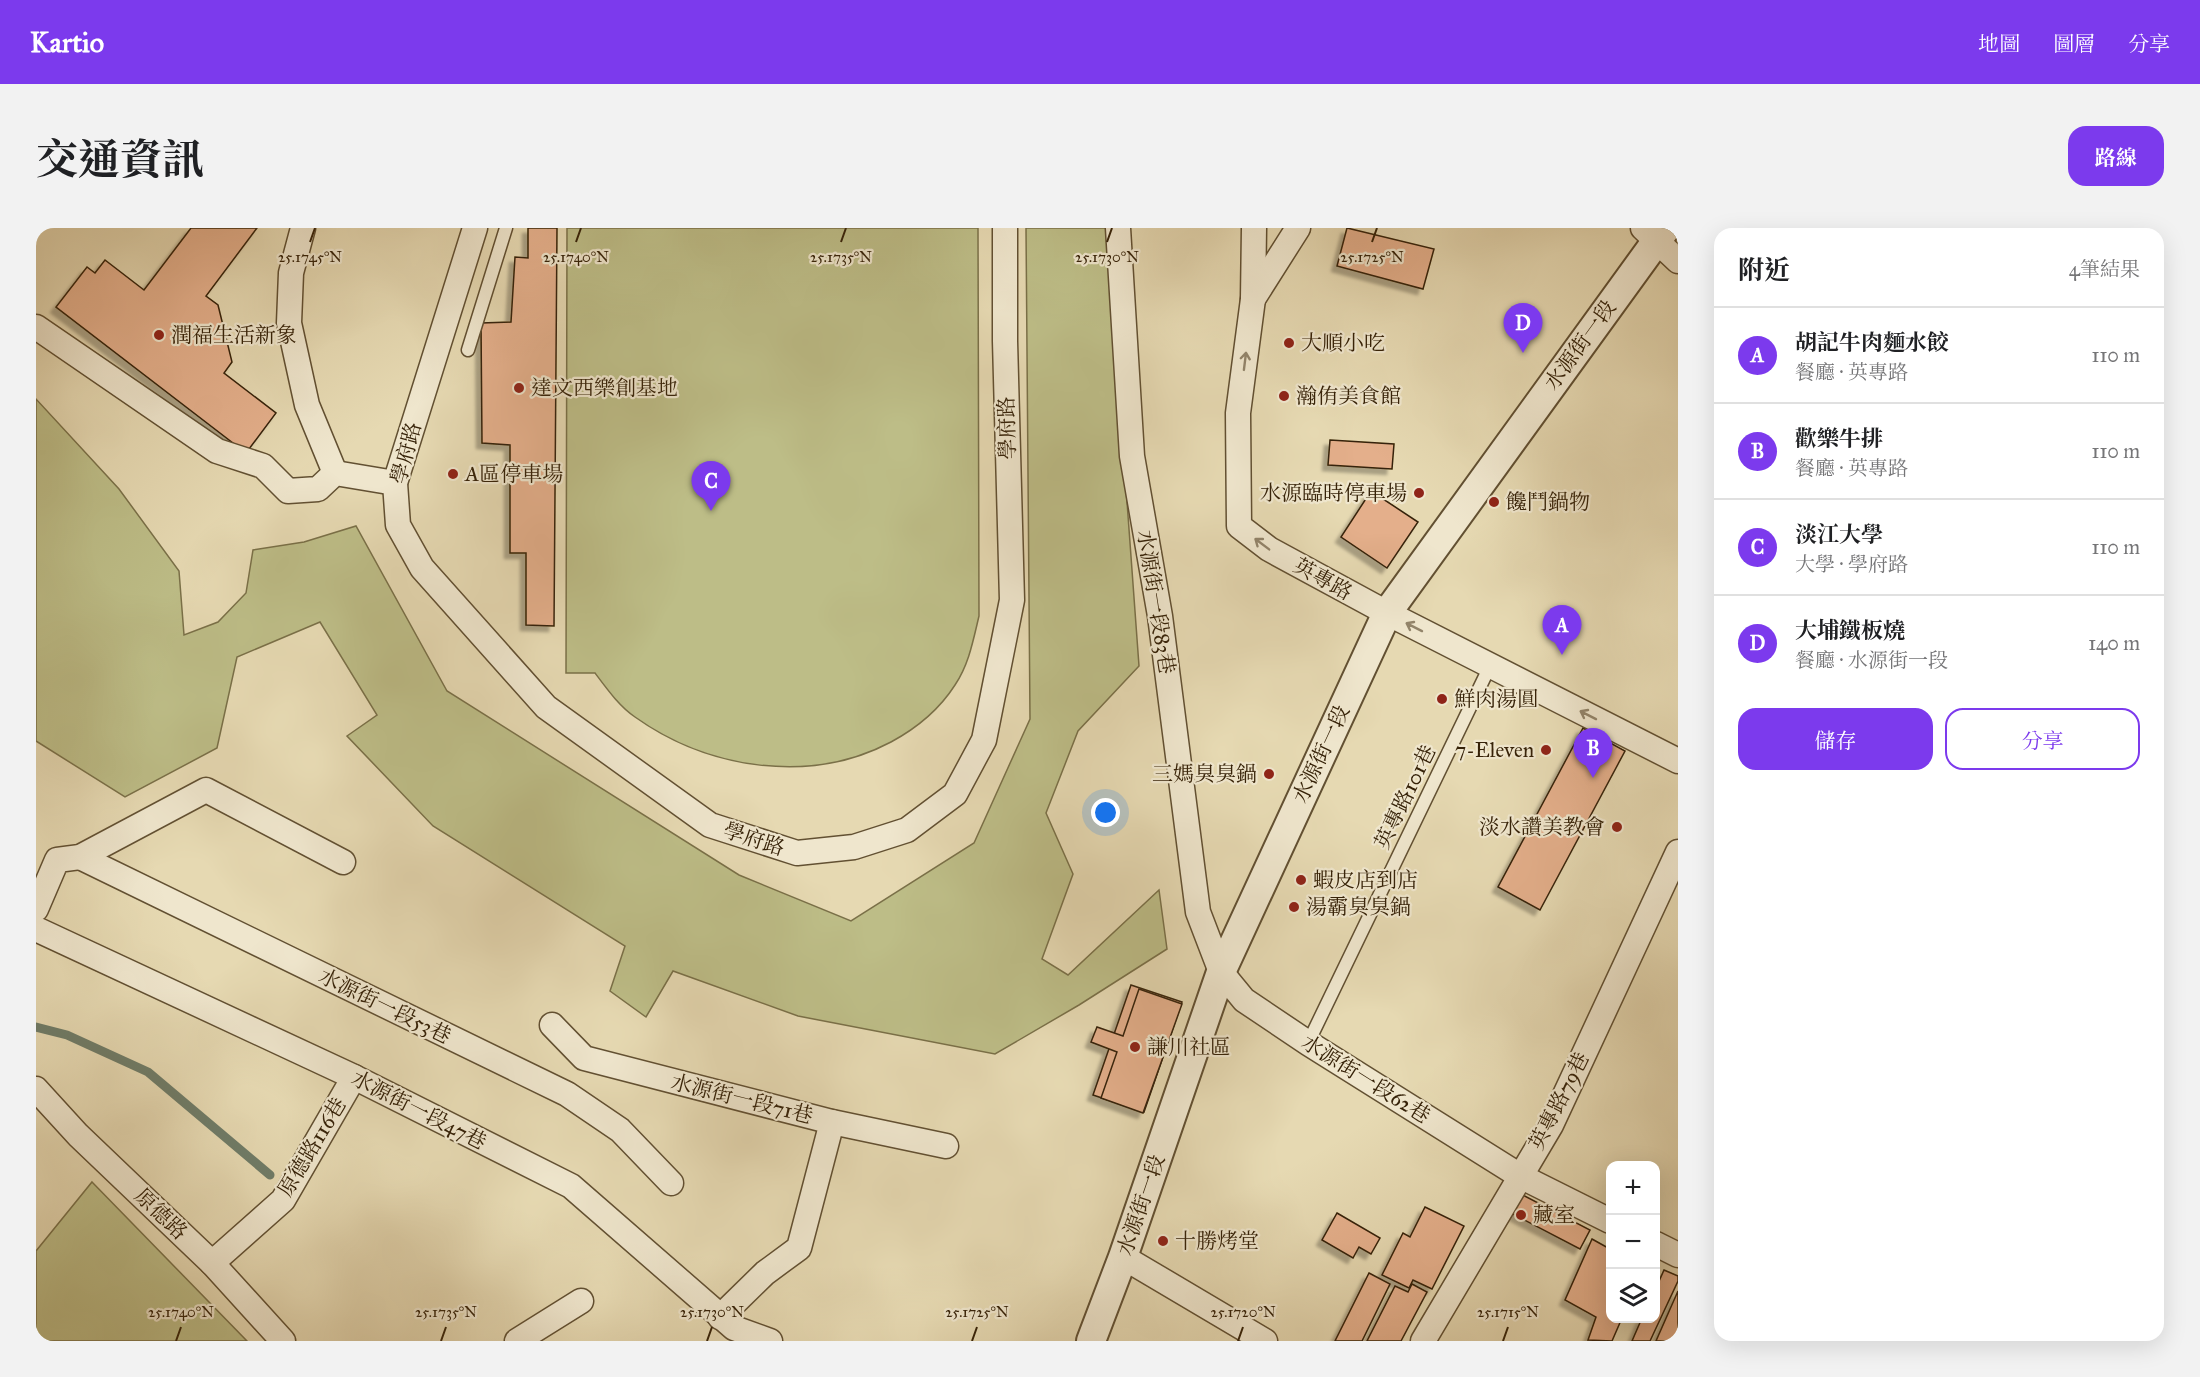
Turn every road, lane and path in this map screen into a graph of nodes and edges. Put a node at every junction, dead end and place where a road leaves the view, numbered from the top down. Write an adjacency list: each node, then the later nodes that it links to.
1 (303, 228): 13 (street)
2 (475, 228): 14 (street, 學府路)
3 (506, 228): 12 (lane)
4 (1005, 228): 14 (street, 學府路)
5 (1118, 228): 23 (street, 水源街一段83巷)
6 (1254, 228): 10 (street, 英專路)
7 (1298, 228): 10 (street)
8 (1655, 232): 9 (street); 15 (street, 水源街一段)
9 (1678, 261)
10 (1253, 298): 15 (street, 英專路, one-way to 10)
11 (44, 331): 13 (street)
12 (468, 350)
13 (335, 473): 14 (street)
14 (395, 483)
15 (1387, 614): 16 (street, 英專路, one-way to 15); 23 (street, 水源街一段)
16 (1490, 666): 17 (street, 英專路, one-way to 16); 25 (lane, 英專路101巷)
17 (1678, 760)
18 (1678, 852): 32 (street, 英專路79巷)
19 (58, 858): 20 (street); 21 (street); 29 (street, 水源街一段53巷)
20 (342, 862)
21 (36, 909)
22 (36, 929): 27 (street, 水源街一段47巷)
23 (1221, 972): 25 (street, 水源街一段62巷); 35 (street, 水源街一段)
24 (552, 1025): 26 (street)
25 (1308, 1043): 32 (street, 水源街一段62巷)
26 (585, 1058): 29 (street); 30 (street, 水源街一段71巷)
27 (354, 1077): 36 (street, 原德路116巷); 38 (street, 水源街一段47巷)
28 (36, 1089): 36 (street, 原德路)
29 (567, 1094): 33 (street, 水源街一段53巷)
30 (831, 1122): 31 (street, 水源街一段71巷); 38 (street)
31 (946, 1146)
32 (1520, 1176): 34 (street, 水源街一段62巷); 44 (street, 英專路79巷)
33 (671, 1183)
34 (1606, 1219)
35 (1123, 1257): 42 (street, 水源街一段); 43 (street)
36 (212, 1263): 39 (street, 原德路)
37 (581, 1301): 40 (street)
38 (720, 1317): 41 (street, 水源街一段47巷)
39 (283, 1341)
40 (517, 1341)
41 (770, 1341)
42 (1091, 1341)
43 (1265, 1341)
44 (1423, 1341)

